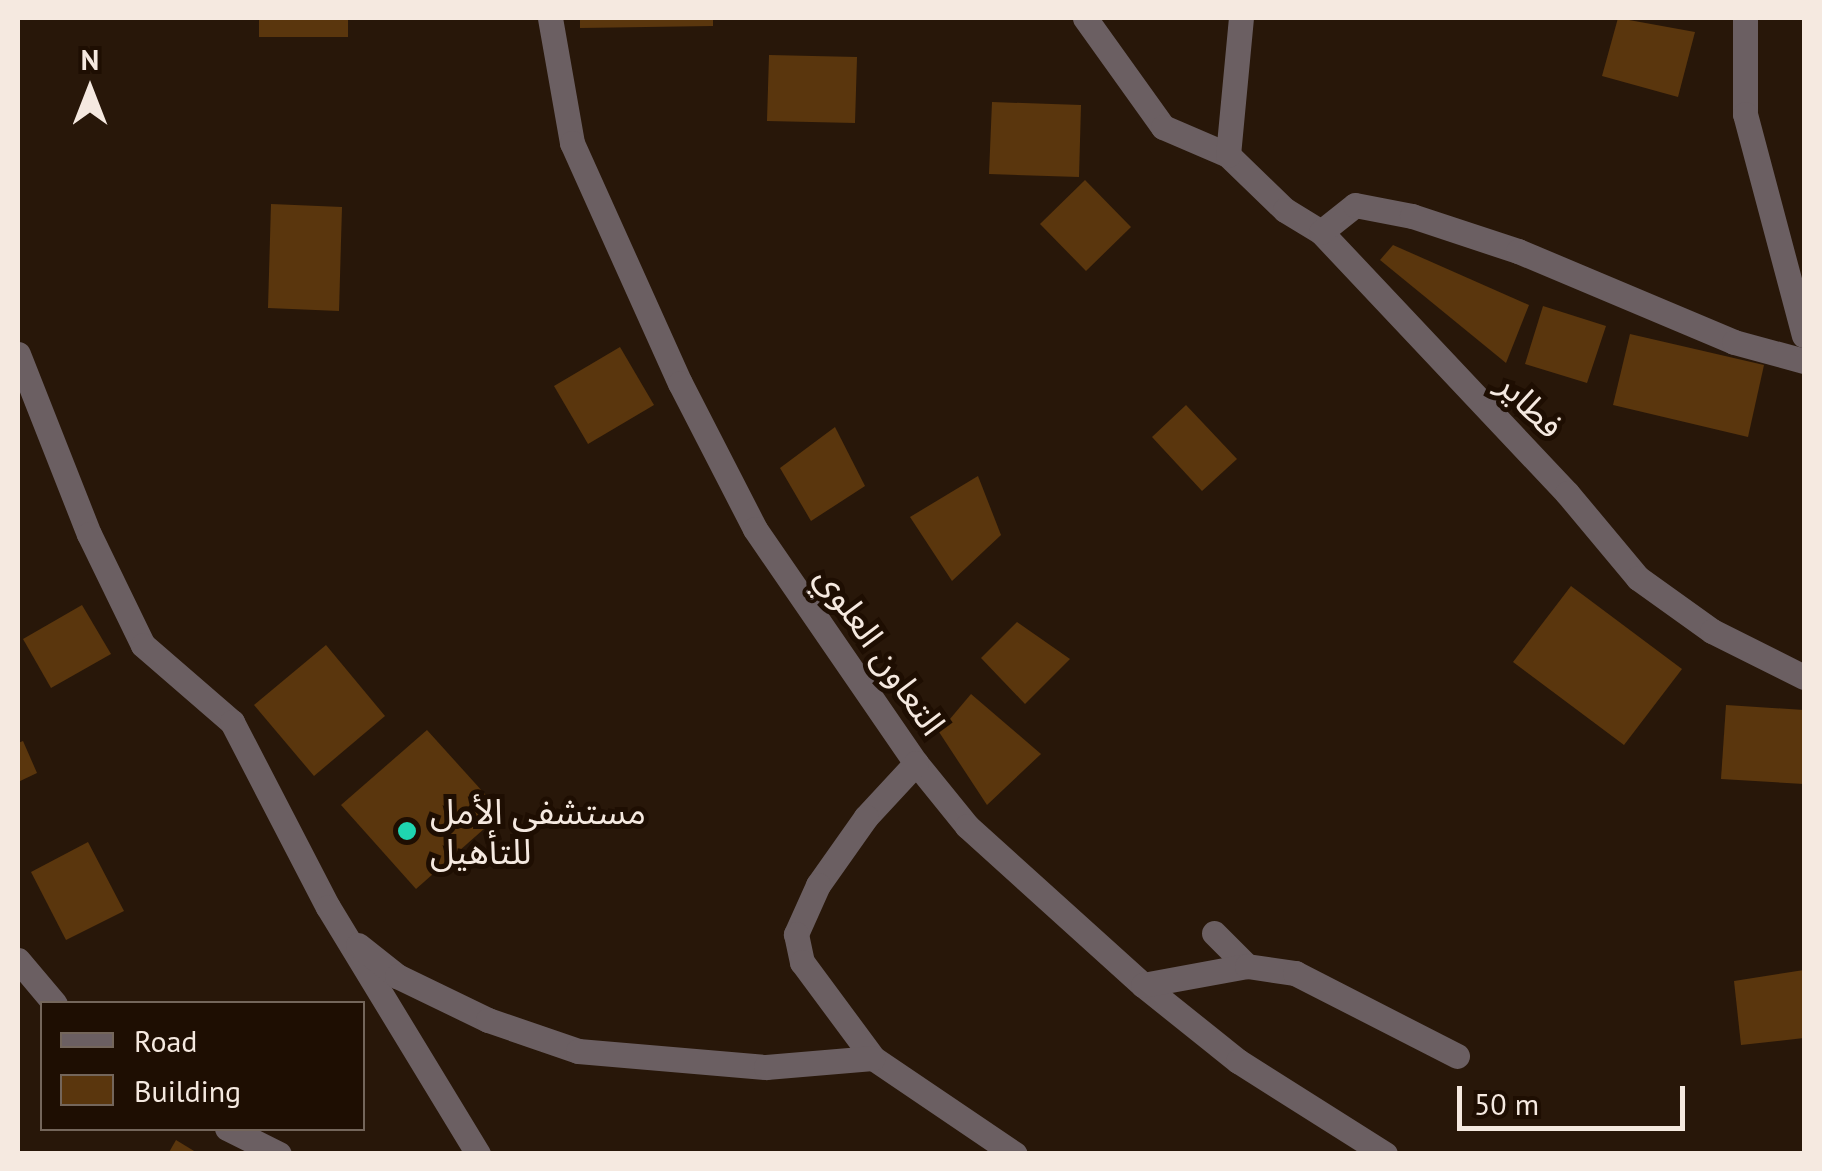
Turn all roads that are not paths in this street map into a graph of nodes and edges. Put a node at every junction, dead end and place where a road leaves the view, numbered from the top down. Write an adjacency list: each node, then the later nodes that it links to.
1 (550, 18): 11 (street, التعاون العلوي)
2 (1085, 18): 5 (street)
3 (1241, 18): 5 (street)
4 (1745, 18): 7 (street)
5 (1228, 155): 6 (street, فطاير)
6 (1321, 232): 9 (street); 10 (street, فطاير)
7 (1804, 335)
8 (18, 354): 13 (street)
9 (1804, 361)
10 (1804, 677)
11 (916, 762): 16 (street, التعاون العلوي); 19 (street)
12 (1214, 933): 15 (street)
13 (346, 936): 19 (street); 22 (street)
14 (18, 960): 17 (street)
15 (1246, 966): 16 (street); 18 (street)
16 (1143, 985): 24 (street, التعاون العلوي)
17 (52, 1001)
18 (1457, 1056)
19 (873, 1058): 23 (street)
20 (233, 1131): 21 (street)
21 (279, 1154)
22 (478, 1154)
23 (1015, 1154)
24 (1385, 1154)

